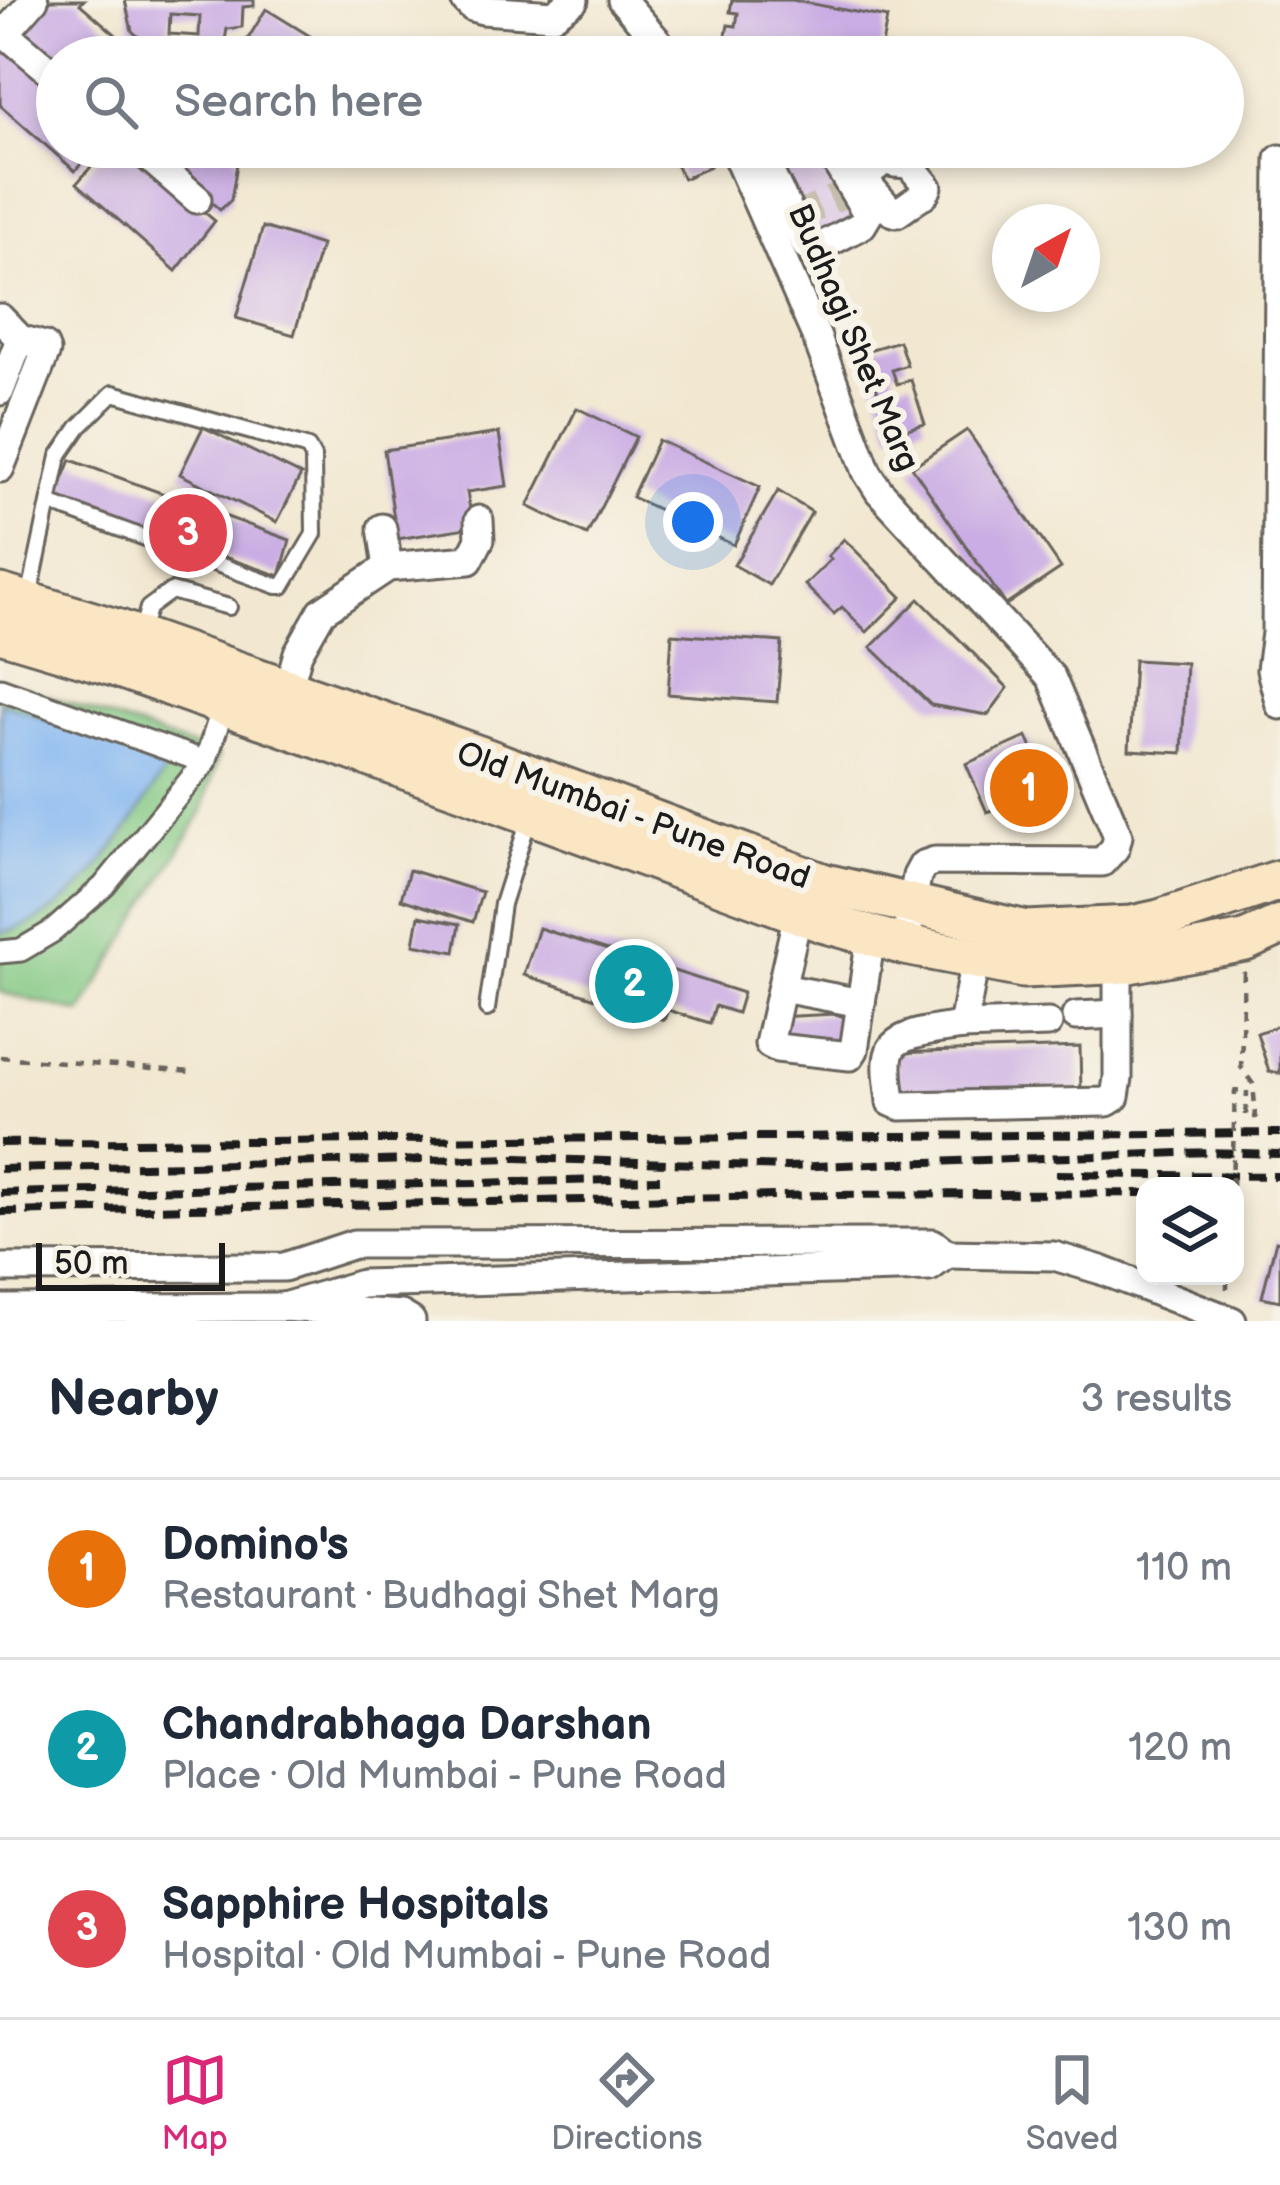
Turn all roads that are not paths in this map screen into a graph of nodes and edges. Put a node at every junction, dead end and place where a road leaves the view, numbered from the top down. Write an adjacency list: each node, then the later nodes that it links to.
1 (34, 0): 5 (street)
2 (465, 0): 3 (street)
3 (574, 0)
4 (622, 0): 6 (street)
5 (3, 31): 7 (street)
6 (653, 36)
7 (36, 58)
8 (1280, 159): 26 (street)
9 (161, 168): 13 (street)
10 (742, 168): 34 (street, Budhagi Shet Marg)
11 (768, 168): 12 (street)
12 (837, 168)
13 (197, 199)
14 (0, 318): 15 (street)
15 (20, 339): 16 (street); 17 (street)
16 (0, 392)
17 (0, 468)
18 (50, 503): 18 (lane); 22 (lane)
19 (479, 520): 21 (street)
20 (382, 528): 21 (street)
21 (388, 567): 30 (street)
22 (14, 599): 25 (main road, Old Mumbai - Pune Road)
23 (229, 608): 25 (lane)
24 (0, 632): 29 (main road, Old Mumbai - Pune Road)
25 (139, 638): 30 (main road, Old Mumbai - Pune Road)
26 (1276, 668): 28 (street)
27 (0, 689): 31 (street)
28 (1280, 705)
29 (224, 706): 30 (main road, Old Mumbai - Pune Road); 31 (street)
30 (282, 707): 32 (main road, Old Mumbai - Pune Road)
31 (205, 762): 38 (street)
32 (516, 796): 34 (main road, Old Mumbai - Pune Road); 35 (main road, Old Mumbai - Pune Road); 43 (lane)
33 (1280, 880): 34 (main road, Old Mumbai - Pune Road)
34 (912, 904): 37 (street, Budhagi Shet Marg)
35 (798, 913): 37 (main road, Old Mumbai - Pune Road); 41 (street)
36 (1262, 933): 40 (main road, Old Mumbai - Pune Road)
37 (888, 940): 39 (main road, Old Mumbai - Pune Road); 42 (street, Budhagi Shet Marg)
38 (0, 952)
39 (975, 960): 40 (main road, Old Mumbai - Pune Road); 45 (street)
40 (1118, 964): 44 (street)
41 (782, 988): 42 (street); 42 (street, Budhagi Shet Marg)
42 (861, 1003)
43 (487, 1010)
44 (1118, 1014): 45 (street); 45 (street)
45 (963, 1026)
46 (947, 1254): 47 (street); 50 (street); 52 (street)
47 (284, 1267): 48 (street); 50 (street)
48 (0, 1268)
49 (0, 1309): 50 (street)
50 (283, 1314): 51 (street)
51 (411, 1321)
52 (1232, 1321)

